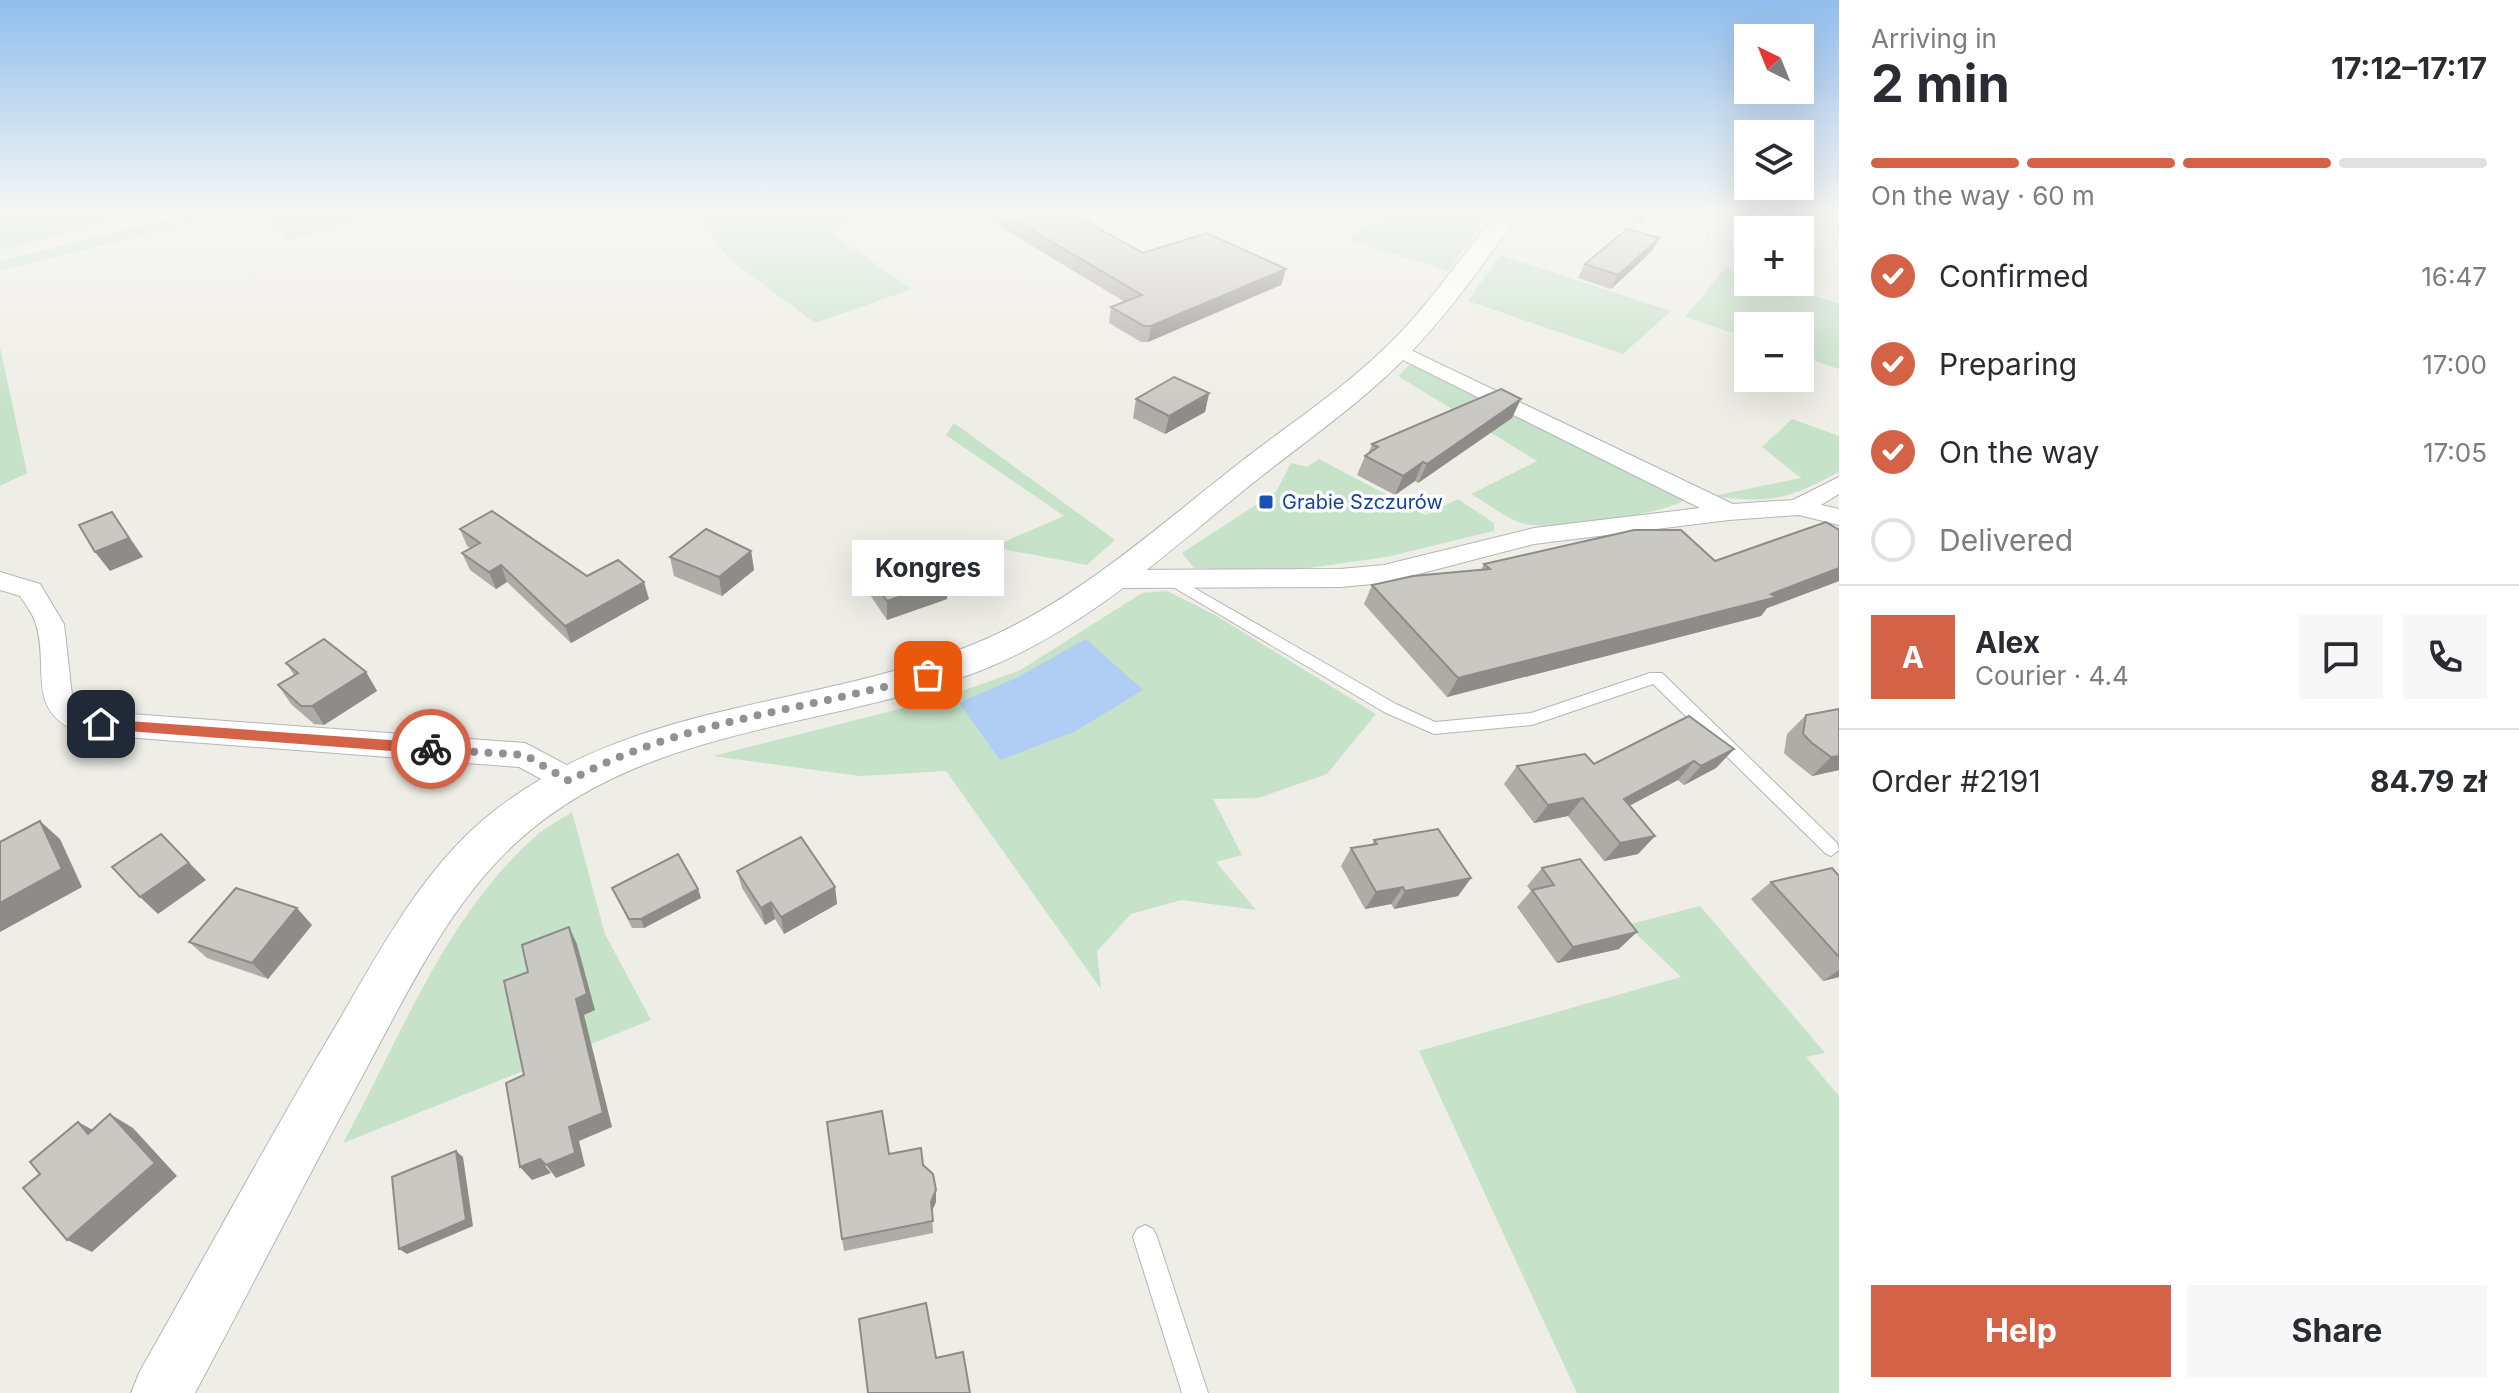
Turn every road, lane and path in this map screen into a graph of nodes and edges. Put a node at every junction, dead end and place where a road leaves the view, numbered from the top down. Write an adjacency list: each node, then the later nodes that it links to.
1 (1460, 277): 2 (street)
2 (1398, 350): 5 (street); 8 (street)
3 (1839, 484): 4 (street)
4 (1799, 507): 5 (street); 6 (street)
5 (1729, 512): 7 (street)
6 (1839, 517)
7 (1167, 577): 8 (street); 11 (lane)
8 (1114, 579): 10 (street)
9 (0, 581): 10 (street)
10 (569, 781): 13 (street)
11 (1831, 848)
12 (1145, 1237): 14 (lane)
13 (162, 1393)
14 (1195, 1393)

